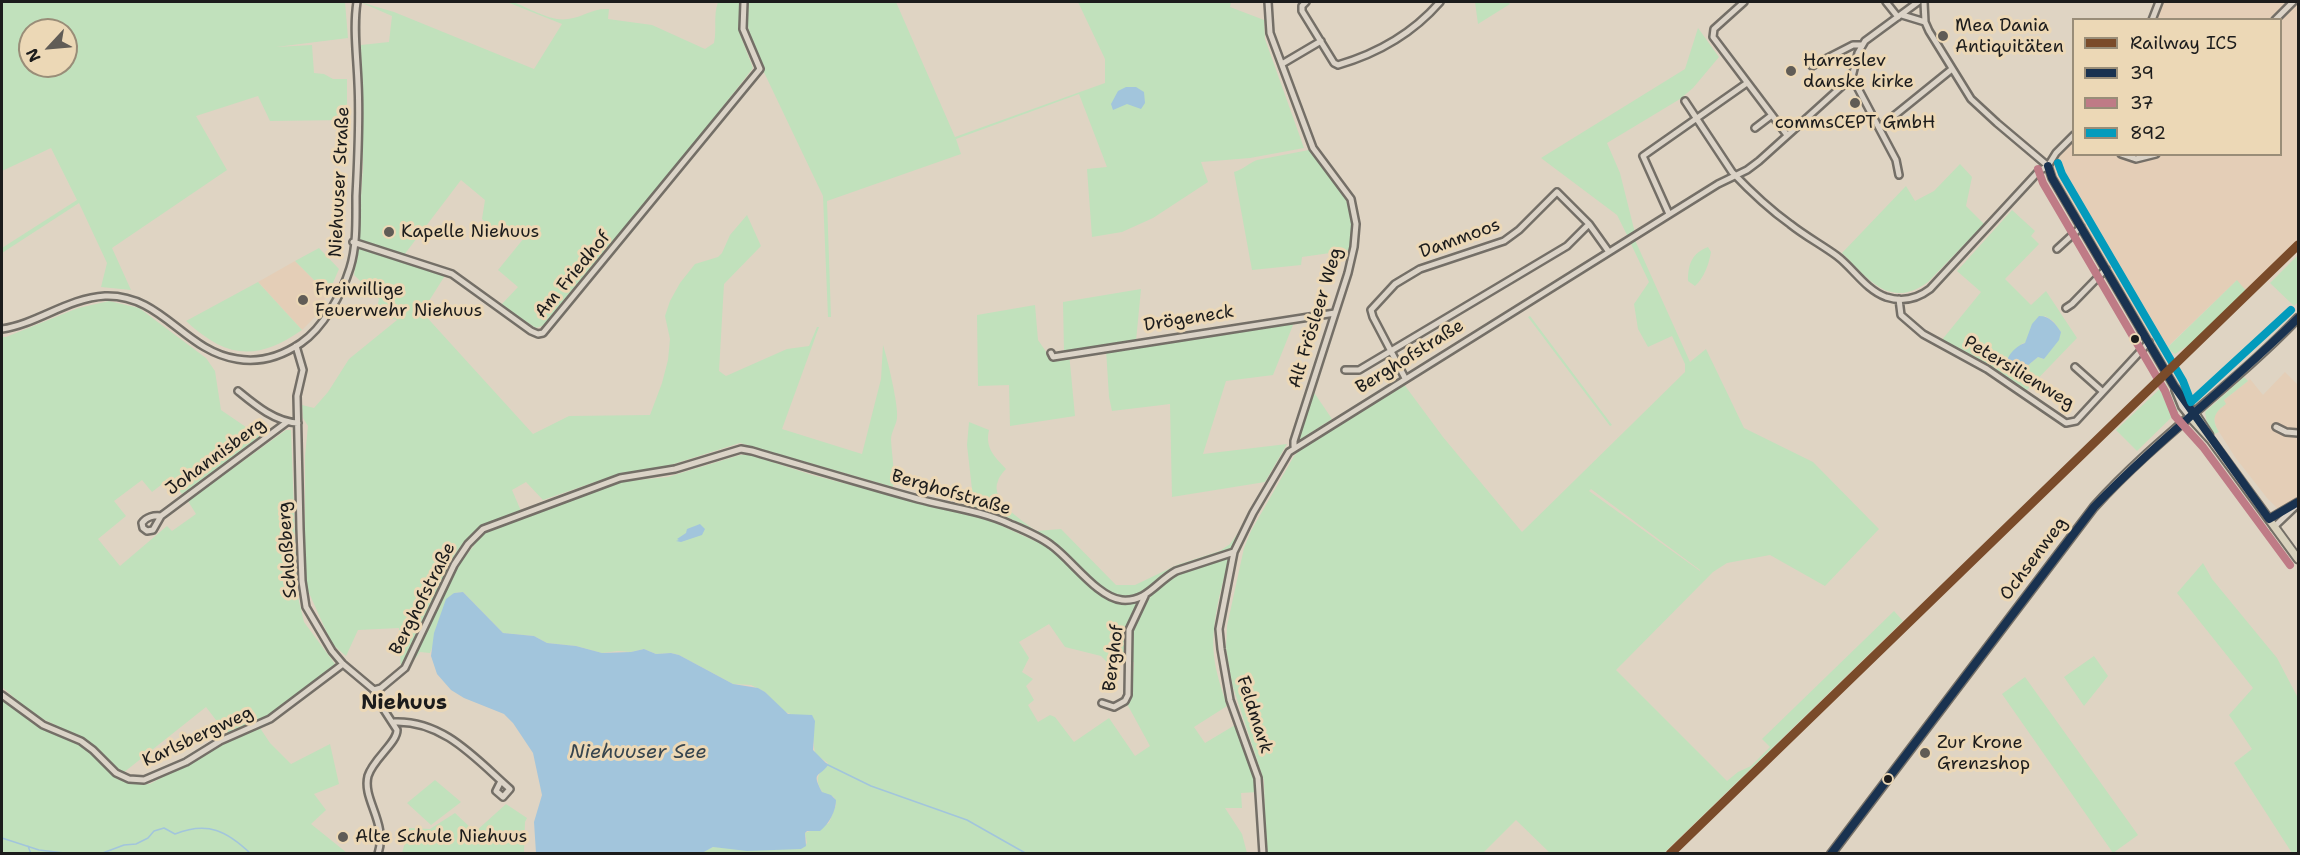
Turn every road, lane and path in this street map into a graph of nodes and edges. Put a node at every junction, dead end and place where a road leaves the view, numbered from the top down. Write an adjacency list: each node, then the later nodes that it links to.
1 (357, 2): 38 (street, Niehuuser Straße)
2 (744, 2): 38 (street, Am Friedhof)
3 (1268, 2): 18 (street, Alt Frösleer Weg)
4 (1306, 2): 16 (street)
5 (1440, 2): 16 (street)
6 (1744, 2): 22 (street)
7 (1887, 2): 12 (street)
8 (1918, 2): 12 (street)
9 (1924, 2): 15 (street)
10 (2159, 2): 13 (street)
11 (2293, 2): 14 (street)
12 (1900, 16): 15 (street); 17 (street)
13 (2153, 18)
14 (2277, 18)
15 (1925, 22): 20 (street)
16 (1321, 41): 18 (street)
17 (1862, 45): 19 (street); 21 (street)
18 (1282, 64): 44 (street, Alt Frösleer Weg)
19 (1812, 66)
20 (1952, 69): 27 (street); 32 (street)
21 (1852, 77): 27 (street); 28 (street, Berghofstraße)
22 (1747, 83): 24 (street); 25 (street)
23 (1685, 100): 25 (street)
24 (1772, 115): 26 (street); 28 (street)
25 (1697, 120): 34 (street); 35 (street)
26 (1755, 128)
27 (1879, 128): 33 (street)
28 (1787, 135): 34 (street, Berghofstraße)
29 (2072, 136): 32 (street)
30 (2127, 156): 31 (street)
31 (2148, 156)
32 (2048, 166): 37 (street); 42 (street)
33 (1899, 175)
34 (1735, 176): 35 (street, Berghofstraße); 42 (street)
35 (1669, 214): 40 (street, Berghofstraße)
36 (1589, 224): 40 (street, Dammoos); 49 (street); 49 (street, Dammoos)
37 (2081, 227): 39 (street); 41 (street)
38 (353, 242): 48 (street, Niehuuser Straße)
39 (2057, 249)
40 (1609, 252): 53 (street, Berghofstraße)
41 (2106, 269): 43 (street); 47 (street)
42 (1899, 299): 55 (street, Petersilienweg)
43 (2066, 308)
44 (1335, 313): 50 (street, Drögeneck); 61 (street, Alt Frösleer Weg)
45 (2298, 318): 56 (main road, Ochsenweg)
46 (2, 329): 48 (street)
47 (2149, 342): 55 (street, Petersilienweg); 56 (street)
48 (296, 346): 58 (street, Schloßberg)
49 (1390, 350): 52 (street); 53 (street, Dammoos)
50 (1051, 353)
51 (2075, 367): 55 (street)
52 (1345, 370)
53 (1405, 378): 61 (street, Berghofstraße)
54 (238, 391): 57 (street, Johannisberg)
55 (2102, 391)
56 (2192, 414): 64 (main road); 77 (main road, Ochsenweg)
57 (287, 422): 58 (street, Johannisberg); 63 (street, Johannisberg)
58 (298, 423): 69 (street, Schloßberg)
59 (2276, 427): 60 (street)
60 (2298, 433)
61 (1294, 446): 66 (street, Berghofstraße)
62 (2298, 502): 64 (street); 65 (street)
63 (161, 516)
64 (2269, 519): 65 (main road)
65 (2274, 527): 67 (main road)
66 (1234, 552): 68 (street); 76 (street, Feldmark)
67 (2298, 558)
68 (1145, 596): 70 (street, Berghofstraße); 72 (street, Berghof)
69 (343, 664): 70 (street, Schloßberg); 71 (street, Karlsbergweg)
70 (374, 690): 73 (street, Schloßberg)
71 (2, 695)
72 (1102, 703)
73 (394, 722): 74 (street); 75 (street)
74 (501, 781)
75 (378, 854)
76 (1263, 854)
77 (1831, 854)

